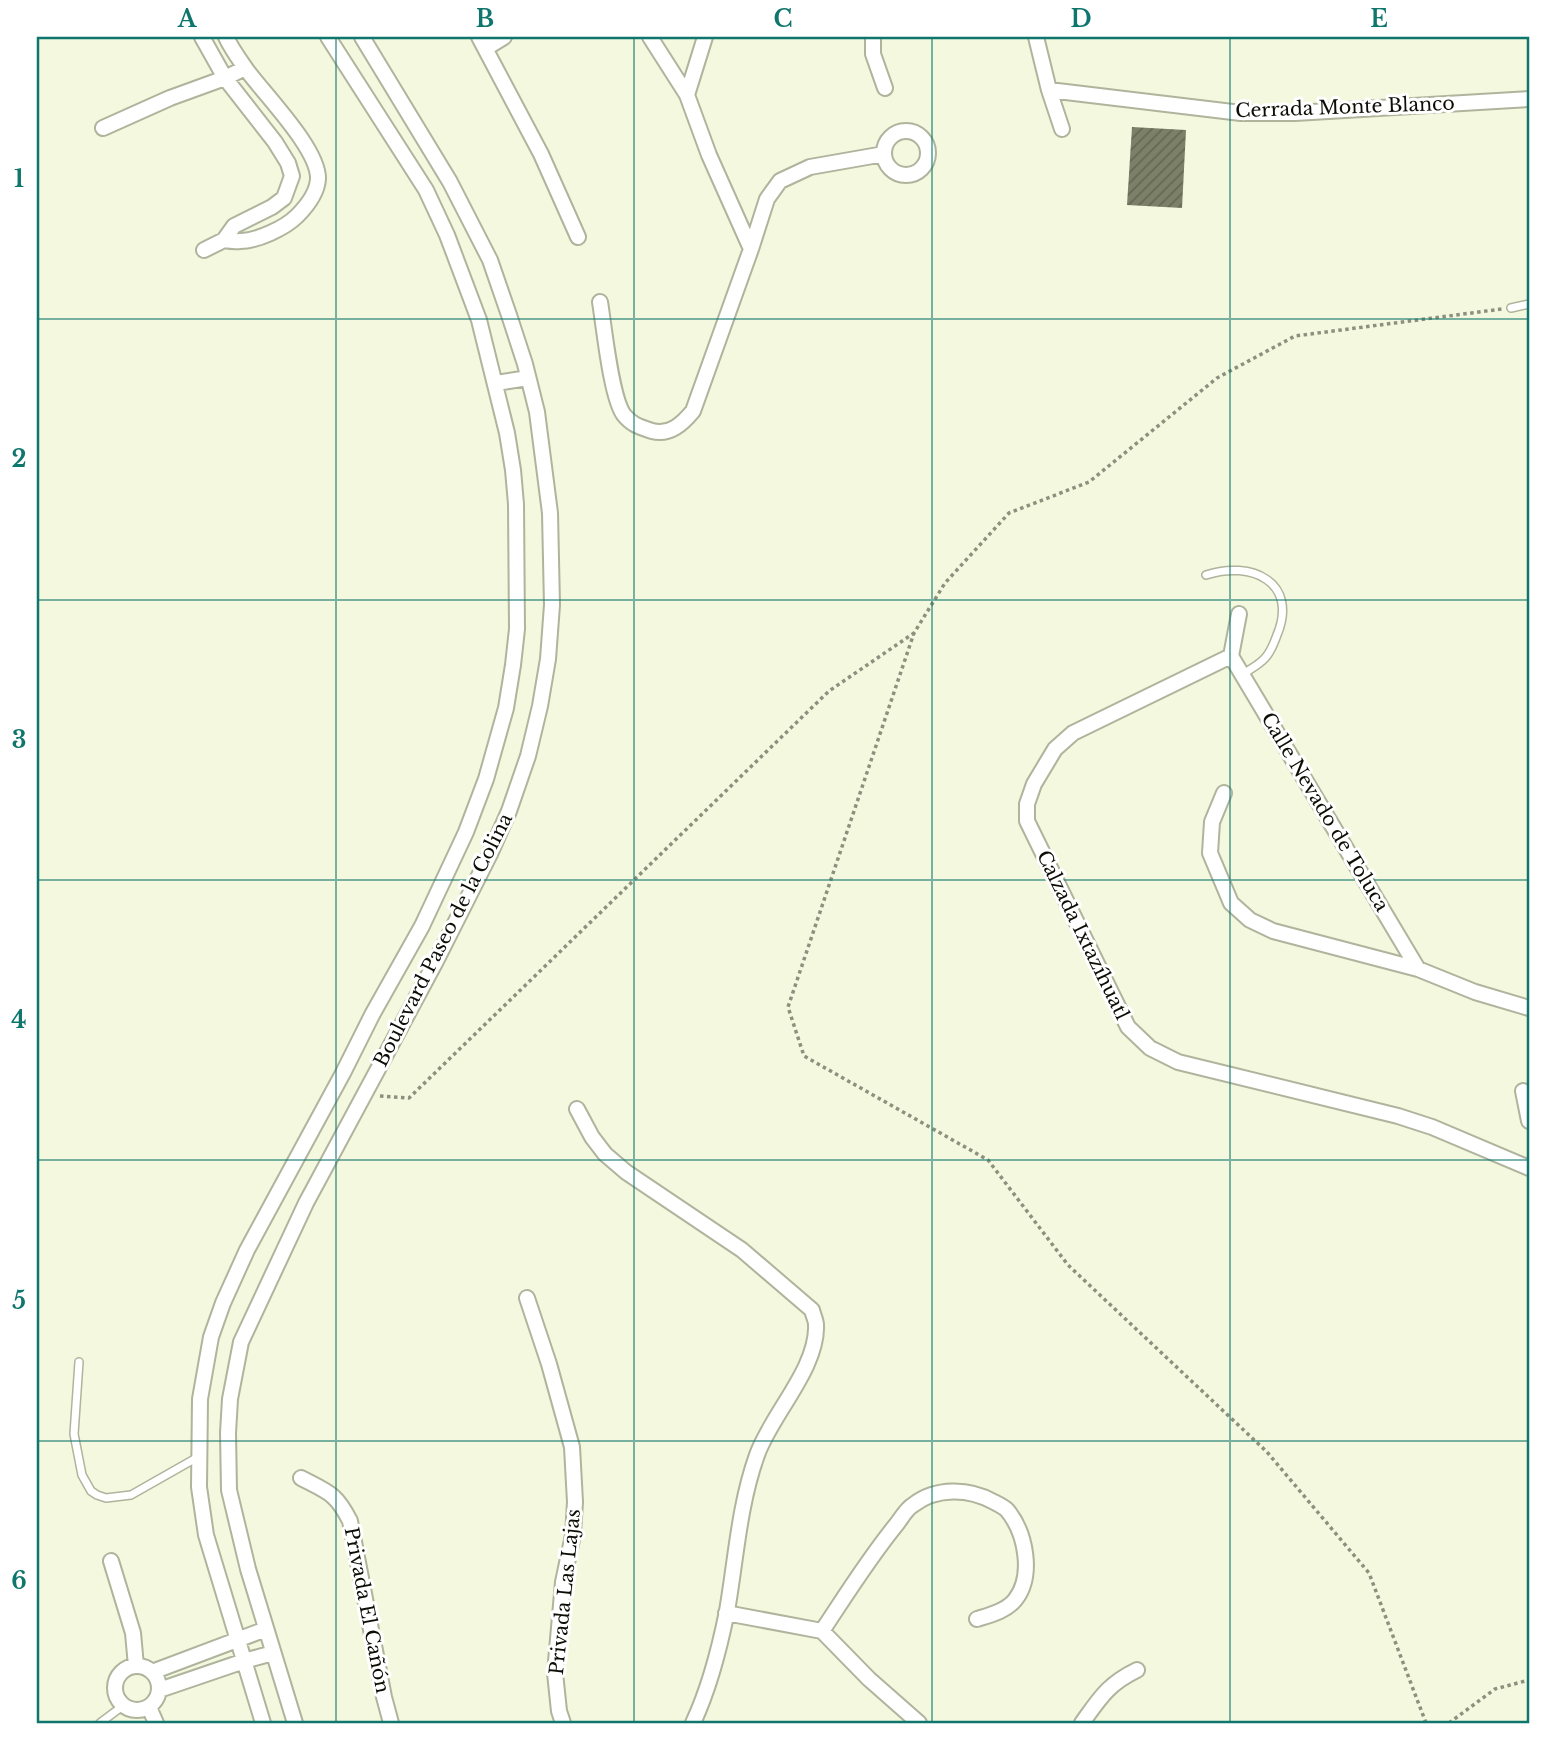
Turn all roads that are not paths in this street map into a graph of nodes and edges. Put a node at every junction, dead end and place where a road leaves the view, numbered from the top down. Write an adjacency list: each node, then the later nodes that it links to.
1 (202, 37): 12 (street)
2 (226, 37): 11 (street)
3 (328, 37): 28 (street, Boulevard Paseo de la Colina)
4 (362, 37): 27 (street, Boulevard Paseo de la Colina)
5 (504, 37): 10 (street)
6 (650, 37): 15 (street)
7 (705, 37): 15 (street)
8 (873, 37): 13 (street)
9 (1036, 37): 14 (street)
10 (483, 43): 20 (street)
11 (245, 68): 12 (street); 21 (street)
12 (225, 78): 17 (street); 21 (street)
13 (886, 88)
14 (1049, 90): 16 (street, Cerrada Monte Blanco); 18 (street)
15 (687, 95): 22 (street)
16 (1529, 99)
17 (103, 128)
18 (1062, 129)
19 (884, 154): 22 (street)
20 (578, 237)
21 (223, 240): 23 (street)
22 (751, 249): 24 (street)
23 (204, 250)
24 (600, 302)
25 (1529, 304): 26 (lane)
26 (1511, 308)
27 (528, 378): 28 (street); 47 (street, Boulevard Paseo de la Colina)
28 (496, 383): 42 (street, Boulevard Paseo de la Colina)
29 (1206, 576): 32 (lane)
30 (1240, 614): 31 (street)
31 (1231, 656): 32 (street, Calle Nevado de Toluca); 39 (street, Calzada Ixtazíhuatl)
32 (1242, 675): 34 (street, Calle Nevado de Toluca)
33 (1224, 793): 34 (street)
34 (1418, 969): 35 (street)
35 (1529, 1008)
36 (1522, 1091): 38 (street)
37 (577, 1110): 45 (street)
38 (1529, 1121)
39 (1529, 1168)
40 (527, 1298): 63 (street, Privada Las Lajas)
41 (79, 1362): 42 (lane)
42 (199, 1457): 49 (street, Boulevard Paseo de la Colina)
43 (301, 1478): 62 (street, Privada El Cañón)
44 (111, 1561): 52 (street)
45 (726, 1614): 48 (street); 64 (street)
46 (977, 1619): 48 (street)
47 (266, 1629): 49 (street); 50 (street, Boulevard Paseo de la Colina)
48 (822, 1631): 65 (street)
49 (237, 1639): 51 (street, Boulevard Paseo de la Colina); 54 (street)
50 (273, 1654): 51 (street); 61 (street, Boulevard Paseo de la Colina)
51 (244, 1661): 55 (street); 60 (street, Boulevard Paseo de la Colina)
52 (136, 1666): 54 (street); 56 (street)
53 (1138, 1670): 66 (street)
54 (152, 1672): 55 (street)
55 (159, 1690): 57 (street)
56 (124, 1705): 57 (street); 58 (lane)
57 (149, 1707): 59 (street)
58 (100, 1723)
59 (156, 1723)
60 (263, 1723)
61 (295, 1723)
62 (391, 1723)
63 (563, 1723)
64 (693, 1723)
65 (919, 1723)
66 (1082, 1723)

